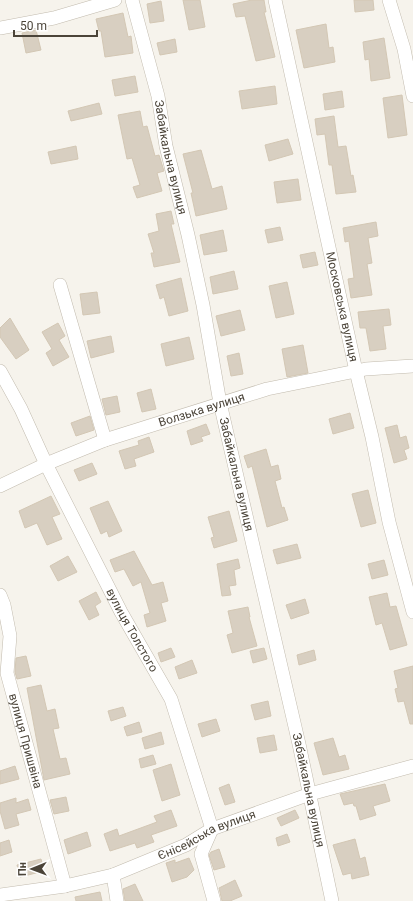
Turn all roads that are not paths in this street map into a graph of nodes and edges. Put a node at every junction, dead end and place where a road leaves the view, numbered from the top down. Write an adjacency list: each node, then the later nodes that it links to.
1 (115, 0): 5 (street)
2 (132, 0): 11 (street, Забайкальна вулиця)
3 (275, 0): 10 (street, Московська вулиця)
4 (390, 0): 6 (street)
5 (0, 28)
6 (413, 96)
7 (60, 285): 12 (street)
8 (413, 366): 10 (street, Волзька вулиця)
9 (0, 371): 13 (street, вулиця Толстого)
10 (356, 371): 11 (street, Волзька вулиця); 16 (street, Московська вулиця)
11 (220, 403): 12 (street, Волзька вулиця); 18 (street, Забайкальна вулиця)
12 (105, 440): 13 (street, Волзька вулиця)
13 (46, 464): 14 (street, Волзька вулиця); 19 (street, вулиця Толстого)
14 (0, 486)
15 (0, 595): 21 (street, вулиця Пришвіна)
16 (413, 612)
17 (413, 766): 18 (street, Єнісейська вулиця)
18 (310, 794): 19 (street, Єнісейська вулиця); 25 (street, Забайкальна вулиця)
19 (212, 829): 20 (street, Єнісейська вулиця); 24 (street)
20 (113, 875): 21 (street, Єнісейська вулиця); 23 (street)
21 (65, 886): 22 (street, Єнісейська вулиця)
22 (0, 895)
23 (117, 901)
24 (214, 901)
25 (332, 901)

